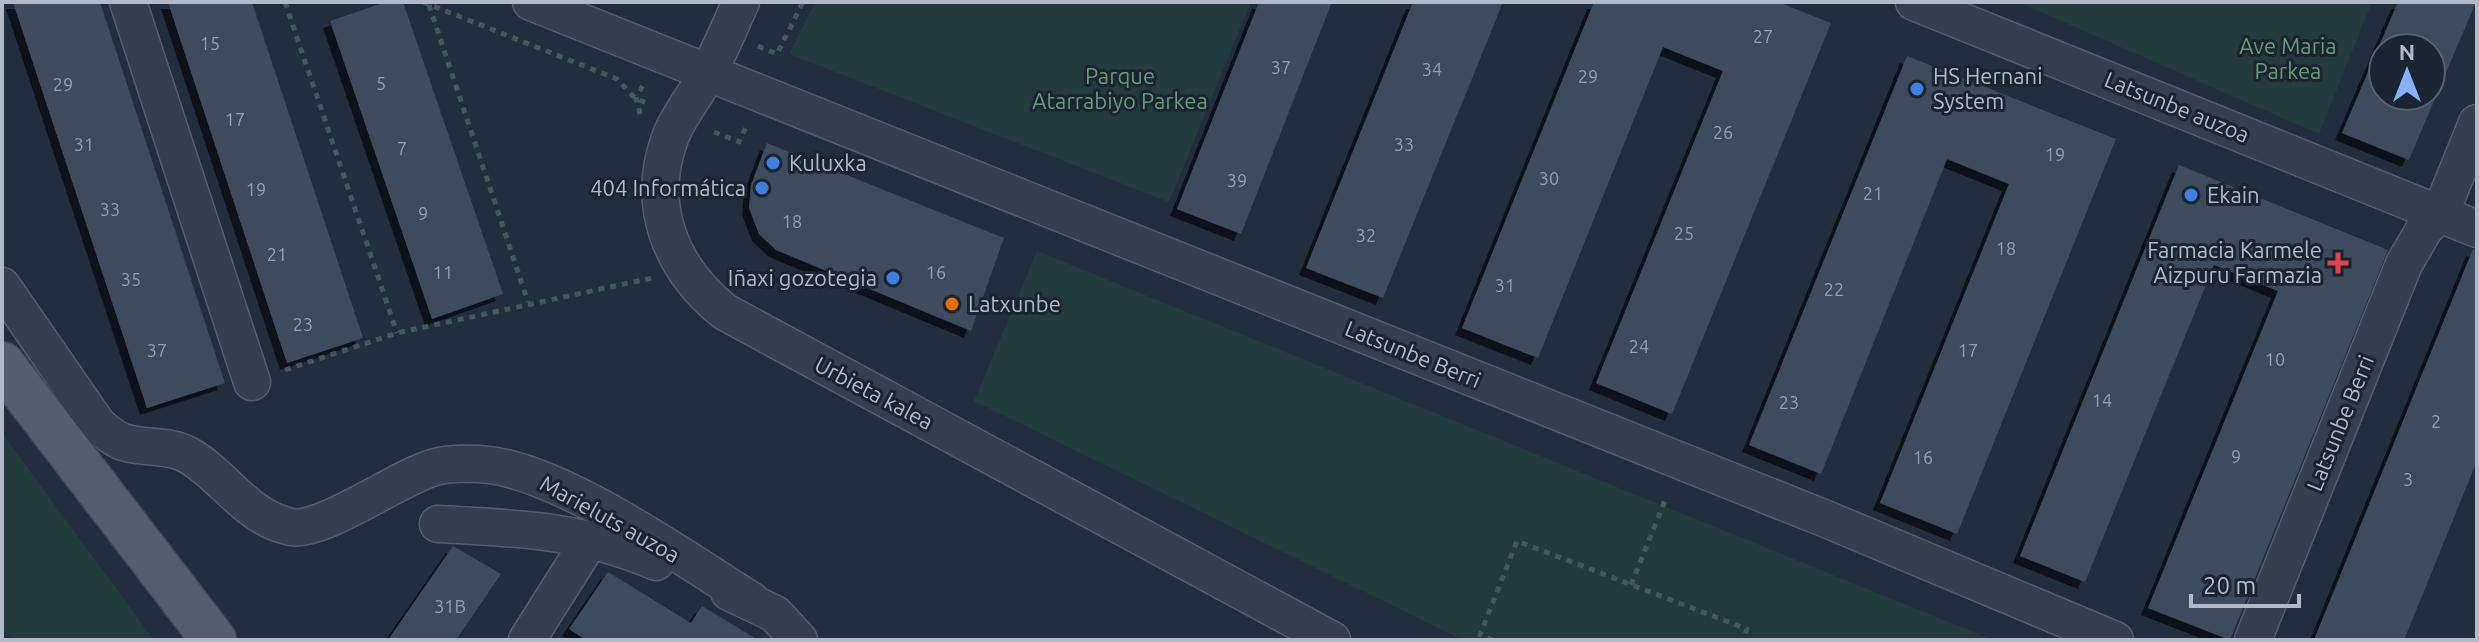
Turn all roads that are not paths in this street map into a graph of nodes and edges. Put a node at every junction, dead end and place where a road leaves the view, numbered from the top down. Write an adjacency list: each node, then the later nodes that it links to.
1 (128, 2): 11 (street)
2 (531, 2): 5 (street)
3 (1914, 2): 7 (street, Latsunbe auzoa)
4 (736, 11): 5 (street, Urbieta kalea)
5 (708, 73): 18 (street, Urbieta kalea); 19 (street, Latsunbe Berri)
6 (2477, 123): 7 (street)
7 (2440, 214): 8 (street, Latsunbe auzoa); 20 (street, Latsunbe Berri)
8 (2477, 229)
9 (2, 286): 14 (street, Marieluts auzoa)
10 (2, 364): 15 (main road)
11 (252, 382)
12 (438, 524): 13 (street)
13 (590, 540): 14 (street); 16 (street)
14 (752, 601): 17 (street)
15 (214, 640)
16 (527, 640)
17 (799, 640)
18 (1332, 640)
19 (2115, 640)
20 (2253, 640)

